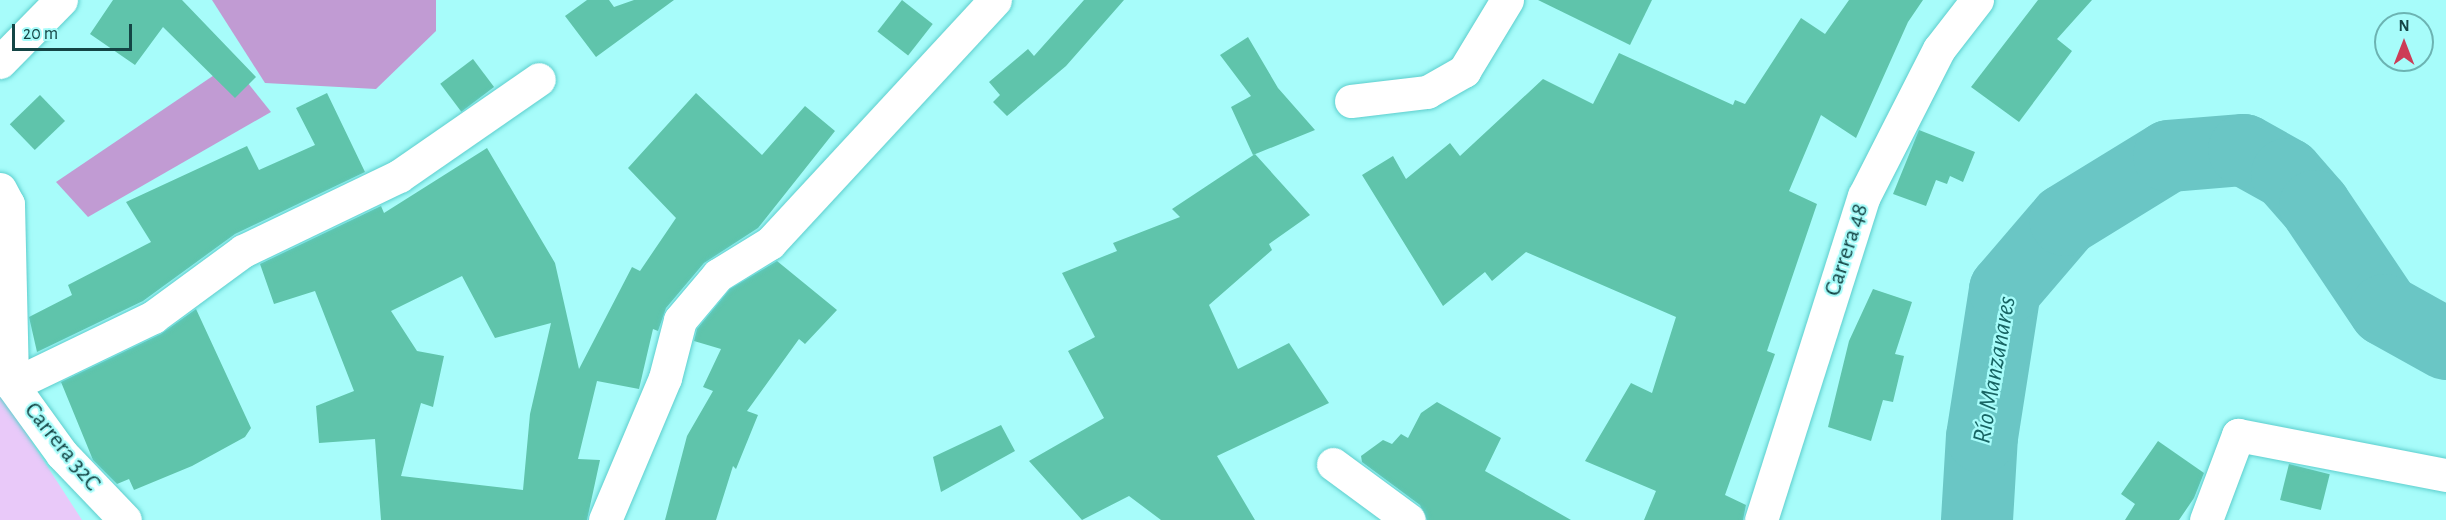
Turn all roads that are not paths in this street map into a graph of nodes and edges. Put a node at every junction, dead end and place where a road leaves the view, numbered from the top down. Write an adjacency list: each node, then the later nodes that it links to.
1 (61, 0): 5 (street)
2 (995, 0): 13 (street)
3 (1507, 0): 7 (street)
4 (1977, 0): 15 (street, Carrera 48)
5 (0, 62)
6 (539, 79): 9 (street)
7 (1351, 101)
8 (0, 189): 9 (street, Carrera 32C)
9 (12, 385): 12 (street, Carrera 32C)
10 (1333, 464): 14 (street)
11 (2446, 475): 16 (street)
12 (125, 520)
13 (605, 520)
14 (1409, 520)
15 (1761, 520)
16 (2205, 520)

